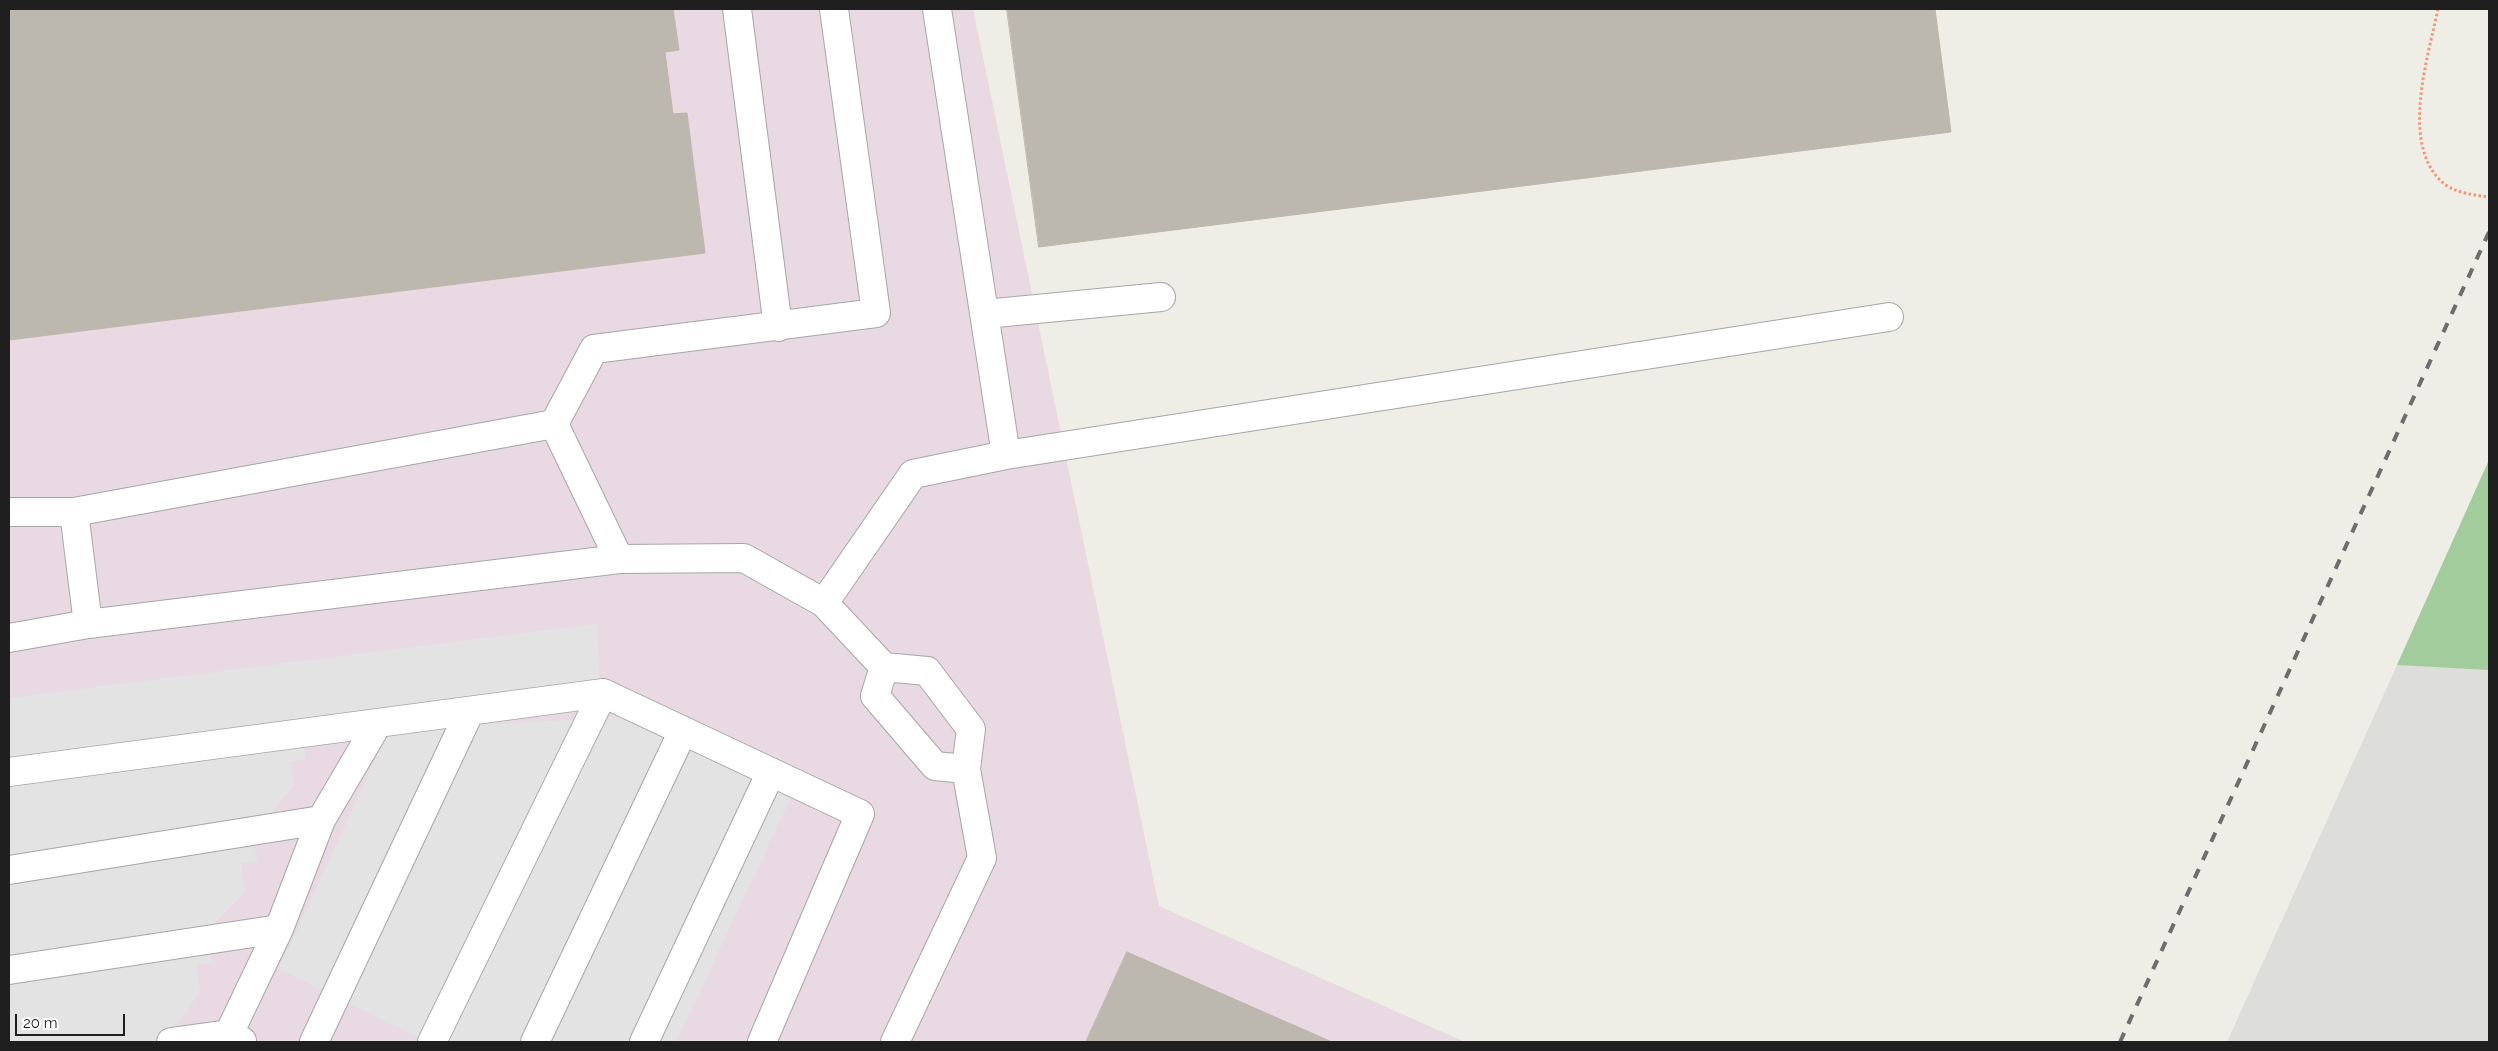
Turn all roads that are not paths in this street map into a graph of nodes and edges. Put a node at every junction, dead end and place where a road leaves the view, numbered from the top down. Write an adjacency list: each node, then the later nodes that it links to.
1 (736, 9): 7 (lane)
2 (834, 9): 7 (lane)
3 (937, 9): 5 (lane)
4 (1161, 297): 5 (lane)
5 (985, 314): 9 (lane)
6 (1890, 317): 9 (lane)
7 (778, 327): 8 (lane)
8 (554, 424): 11 (lane); 12 (lane)
9 (1006, 455): 13 (lane)
10 (9, 512): 11 (lane)
11 (74, 512): 14 (lane)
12 (620, 558): 13 (lane); 14 (lane)
13 (824, 604): 16 (lane)
14 (88, 624): 15 (lane)
15 (9, 638)
16 (884, 668): 21 (lane); 21 (lane)
17 (603, 693): 18 (lane); 20 (lane); 31 (lane)
18 (470, 711): 19 (lane); 30 (lane)
19 (378, 723): 22 (lane); 24 (lane)
20 (683, 731): 23 (lane); 32 (lane)
21 (966, 769): 35 (lane)
22 (9, 772)
23 (771, 772): 33 (lane); 34 (lane)
24 (321, 820): 25 (lane); 26 (lane)
25 (9, 870)
26 (279, 929): 27 (lane); 28 (lane)
27 (9, 970)
28 (233, 1040): 29 (lane)
29 (171, 1042)
30 (314, 1042)
31 (432, 1042)
32 (535, 1042)
33 (644, 1042)
34 (762, 1042)
35 (895, 1042)

